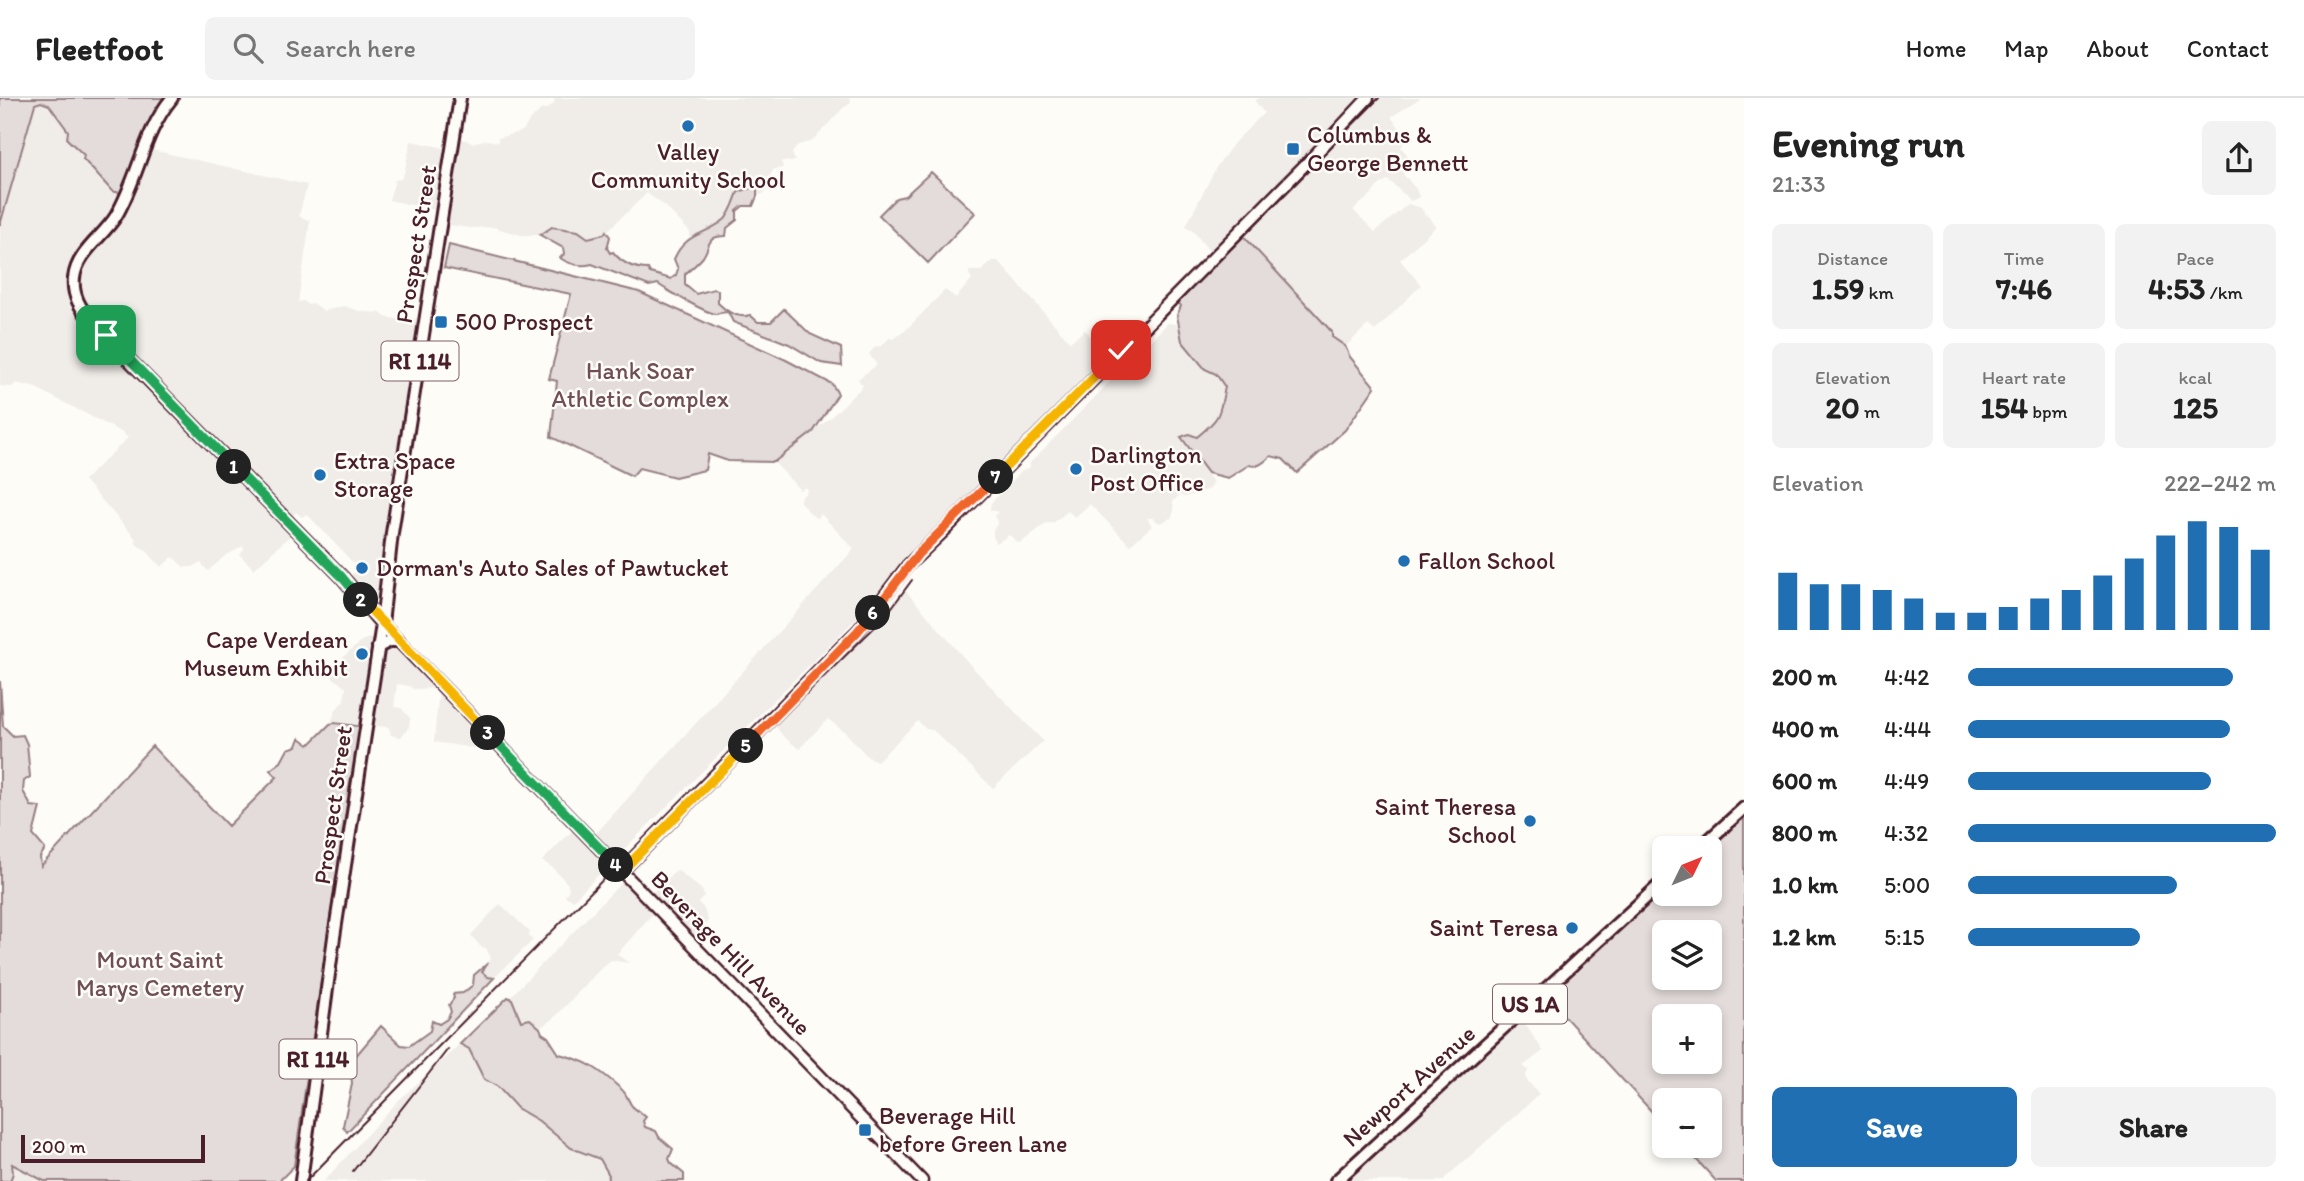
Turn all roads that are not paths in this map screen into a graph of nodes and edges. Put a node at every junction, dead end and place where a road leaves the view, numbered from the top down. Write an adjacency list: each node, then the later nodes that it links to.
1 (172, 98): 4 (main road, Beverage Hill Avenue)
2 (460, 98): 5 (main road, Prospect Street / RI 114)
3 (1368, 98): 11 (main road)
4 (356, 593): 5 (main road); 6 (main road, Beverage Hill Avenue)
5 (384, 593): 6 (main road, Prospect Street / RI 114)
6 (382, 624): 7 (main road, Beverage Hill Avenue); 8 (main road, Prospect Street / RI 114)
7 (399, 641): 8 (main road); 11 (main road, Beverage Hill Avenue)
8 (377, 647): 13 (main road, Prospect Street / RI 114)
9 (1744, 808): 10 (main road)
10 (1713, 836)
11 (622, 871): 14 (main road, Beverage Hill Avenue)
12 (1652, 892): 15 (main road, Newport Avenue / US 1A)
13 (301, 1181)
14 (922, 1181)
15 (1336, 1181)

